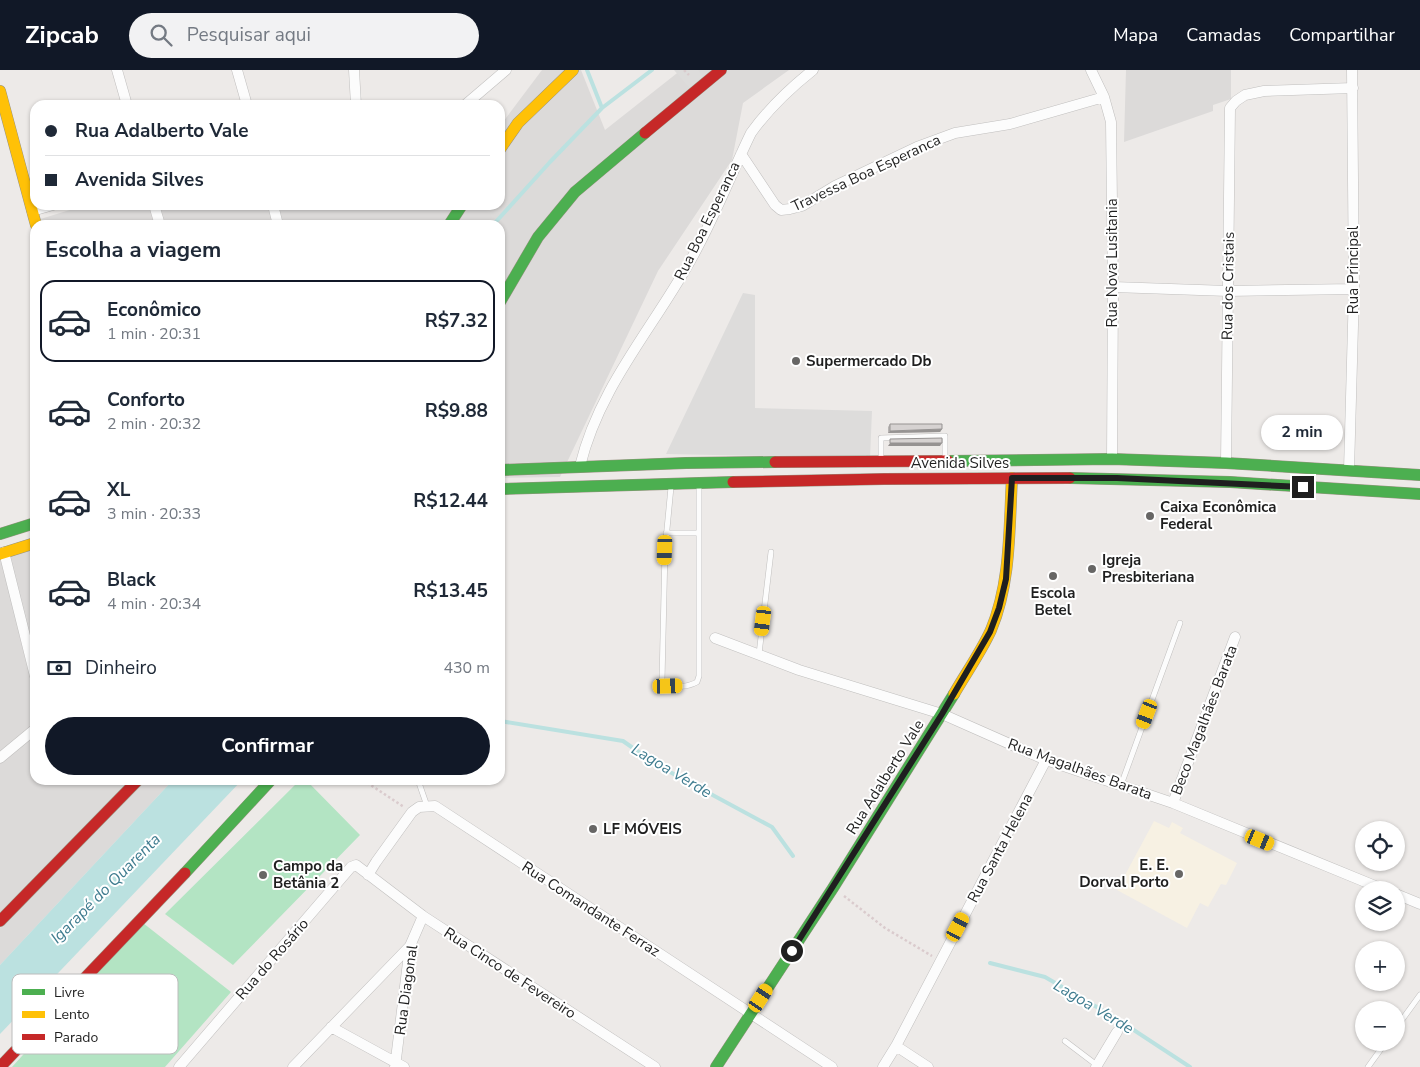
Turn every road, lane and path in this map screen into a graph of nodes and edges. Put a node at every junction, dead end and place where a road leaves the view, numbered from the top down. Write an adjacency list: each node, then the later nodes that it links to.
1 (117, 70): 15 (street)
2 (237, 70): 16 (street)
3 (354, 70): 17 (street)
4 (506, 70): 18 (street)
5 (684, 70): 11 (path)
6 (721, 70): 28 (main road)
7 (813, 70): 20 (street, Rua Boa Esperanca)
8 (1091, 70): 14 (street, Rua Nova Lusitania)
9 (1352, 70): 12 (street, Rua Principal)
10 (569, 73): 19 (main road)
11 (689, 75)
12 (1353, 88): 26 (street, Rua Principal); 27 (street, Rua dos Cristais)
13 (0, 91): 21 (main road)
14 (1104, 97): 20 (street, Travessa Boa Esperanca); 25 (street, Rua Nova Lusitania)
15 (125, 100)
16 (246, 100)
17 (356, 100)
18 (471, 100)
19 (505, 142)
20 (740, 154): 33 (street, Rua Boa Esperanca)
21 (30, 204)
22 (36, 210): 23 (street)
23 (32, 211): 24 (main road)
24 (35, 220)
25 (1113, 287): 27 (street); 29 (street, Rua Nova Lusitania)
26 (1354, 289): 27 (street); 35 (street, Rua Principal)
27 (1228, 291): 32 (street, Rua dos Cristais)
28 (505, 292)
29 (1112, 459): 31 (main road, Avenida Silves); 32 (main road, Avenida Silves)
30 (881, 462): 31 (main road, Avenida Silves); 31 (lane); 33 (main road, Avenida Silves)
31 (946, 462)
32 (1226, 463): 35 (main road, Avenida Silves)
33 (580, 466): 34 (main road, Avenida Silves)
34 (505, 470)
35 (1349, 470): 36 (main road, Avenida Silves)
36 (1420, 475)
37 (1012, 478): 38 (main road, Avenida Silves); 41 (main road, Avenida Silves); 54 (main road, Rua Adalberto Vale)
38 (699, 483): 39 (main road, Avenida Silves); 44 (lane)
39 (671, 484): 40 (main road, Avenida Silves); 43 (lane)
40 (505, 489)
41 (1420, 494)
42 (30, 525): 45 (main road)
43 (666, 533): 44 (lane); 44 (lane)
44 (699, 533)
45 (0, 534)
46 (30, 545): 48 (main road)
47 (771, 552): 52 (lane)
48 (2, 553): 53 (street)
49 (1180, 624): 62 (lane)
50 (1235, 637): 63 (street, Beco Magalhães Barata)
51 (715, 638): 52 (street, Rua Magalhães Barata)
52 (758, 655): 54 (street, Rua Magalhães Barata)
53 (30, 657)
54 (942, 714): 57 (street, Rua Magalhães Barata); 68 (main road, Rua Adalberto Vale)
55 (30, 733): 56 (street)
56 (0, 758)
57 (1046, 760): 62 (street, Rua Magalhães Barata); 74 (street, Rua Santa Helena)
58 (133, 785): 72 (main road)
59 (266, 785): 75 (main road)
60 (371, 785): 65 (path)
61 (420, 785): 64 (lane)
62 (1121, 786): 63 (street, Rua Magalhães Barata)
63 (1173, 803): 67 (street, Rua Magalhães Barata)
64 (427, 806): 65 (street); 77 (street, Rua Comandante Ferraz)
65 (412, 812): 66 (street)
66 (368, 875): 71 (street, Rua Cinco de Fevereiro); 88 (street, Rua do Rosário)
67 (1363, 881)
68 (833, 888): 74 (path); 77 (main road, Rua Adalberto Vale)
69 (1405, 898): 70 (street)
70 (1420, 904)
71 (423, 916): 73 (street, Rua Diagonal); 90 (street, Rua Cinco de Fevereiro)
72 (0, 921)
73 (410, 946): 79 (street); 85 (street, Rua Diagonal)
74 (940, 960): 82 (street, Rua Santa Helena)
75 (89, 974)
76 (1420, 995): 78 (lane)
77 (751, 1014): 91 (main road, Rua Adalberto Vale); 92 (street, Rua Comandante Ferraz)
78 (1405, 1016)
79 (331, 1027): 85 (street); 89 (street)
80 (1118, 1032): 86 (street)
81 (1065, 1041): 86 (lane)
82 (896, 1046): 93 (street, Rua Santa Helena); 94 (street)
83 (1380, 1051): 95 (lane)
84 (12, 1054): 87 (main road)
85 (398, 1065)
86 (1097, 1066)
87 (0, 1067)
88 (179, 1067)
89 (293, 1067)
90 (655, 1067)
91 (716, 1067)
92 (832, 1067)
93 (883, 1067)
94 (928, 1067)
95 (1368, 1067)

